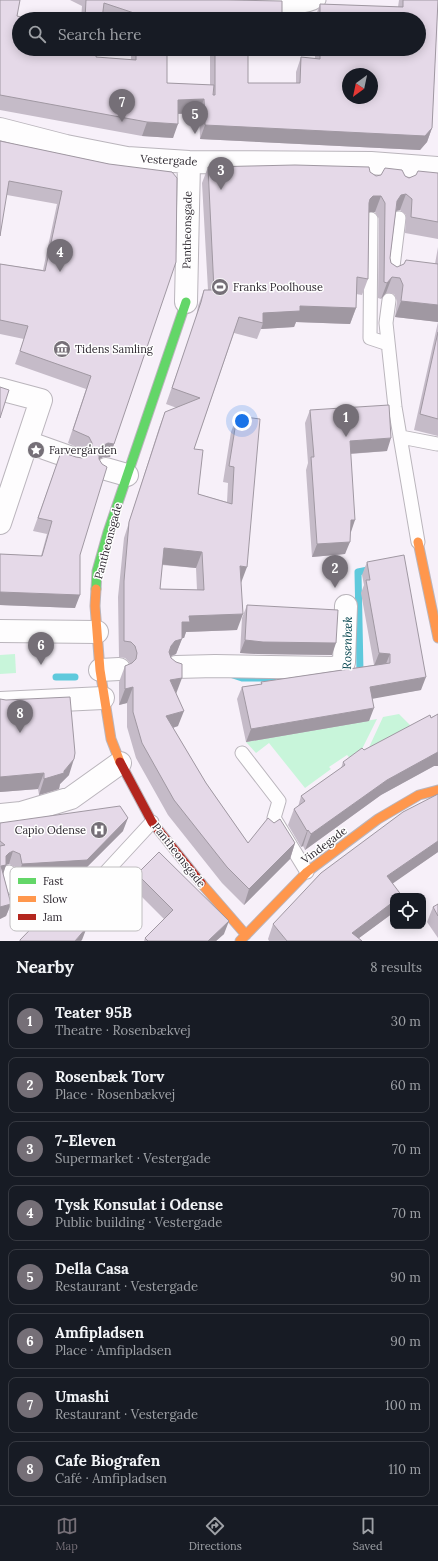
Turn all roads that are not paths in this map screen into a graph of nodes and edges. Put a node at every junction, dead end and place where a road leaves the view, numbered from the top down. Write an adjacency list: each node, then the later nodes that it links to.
1 (251, 0): 2 (lane)
2 (319, 0)
3 (0, 129): 4 (street, Vestergade)
4 (189, 162): 5 (street, Vestergade); 10 (street, Pantheonsgade)
5 (438, 168)
6 (371, 218): 11 (lane)
7 (399, 218): 8 (lane)
8 (392, 275)
9 (389, 300): 11 (lane)
10 (186, 302): 18 (street, Pantheonsgade)
11 (388, 344): 13 (lane)
12 (0, 389): 14 (street)
13 (401, 437): 15 (lane); 20 (lane)
14 (27, 442): 16 (street); 19 (street)
15 (437, 444)
16 (75, 459)
17 (106, 469): 18 (street)
18 (127, 475): 23 (street, Pantheonsgade)
19 (0, 523)
20 (418, 542): 24 (street)
21 (346, 606): 25 (street)
22 (0, 631): 23 (street)
23 (97, 632): 26 (street, Pantheonsgade)
24 (438, 638)
25 (176, 667)
26 (103, 698): 27 (street); 29 (street, Pantheonsgade)
27 (0, 703)
28 (242, 753): 35 (lane)
29 (120, 763): 31 (street); 32 (street, Pantheonsgade)
30 (438, 790): 35 (street, Vindegade)
31 (0, 815)
32 (152, 822): 33 (lane); 37 (street, Pantheonsgade)
33 (111, 867)
34 (9, 872): 36 (lane)
35 (307, 872): 37 (street, Vindegade)
36 (10, 884)
37 (243, 938)

